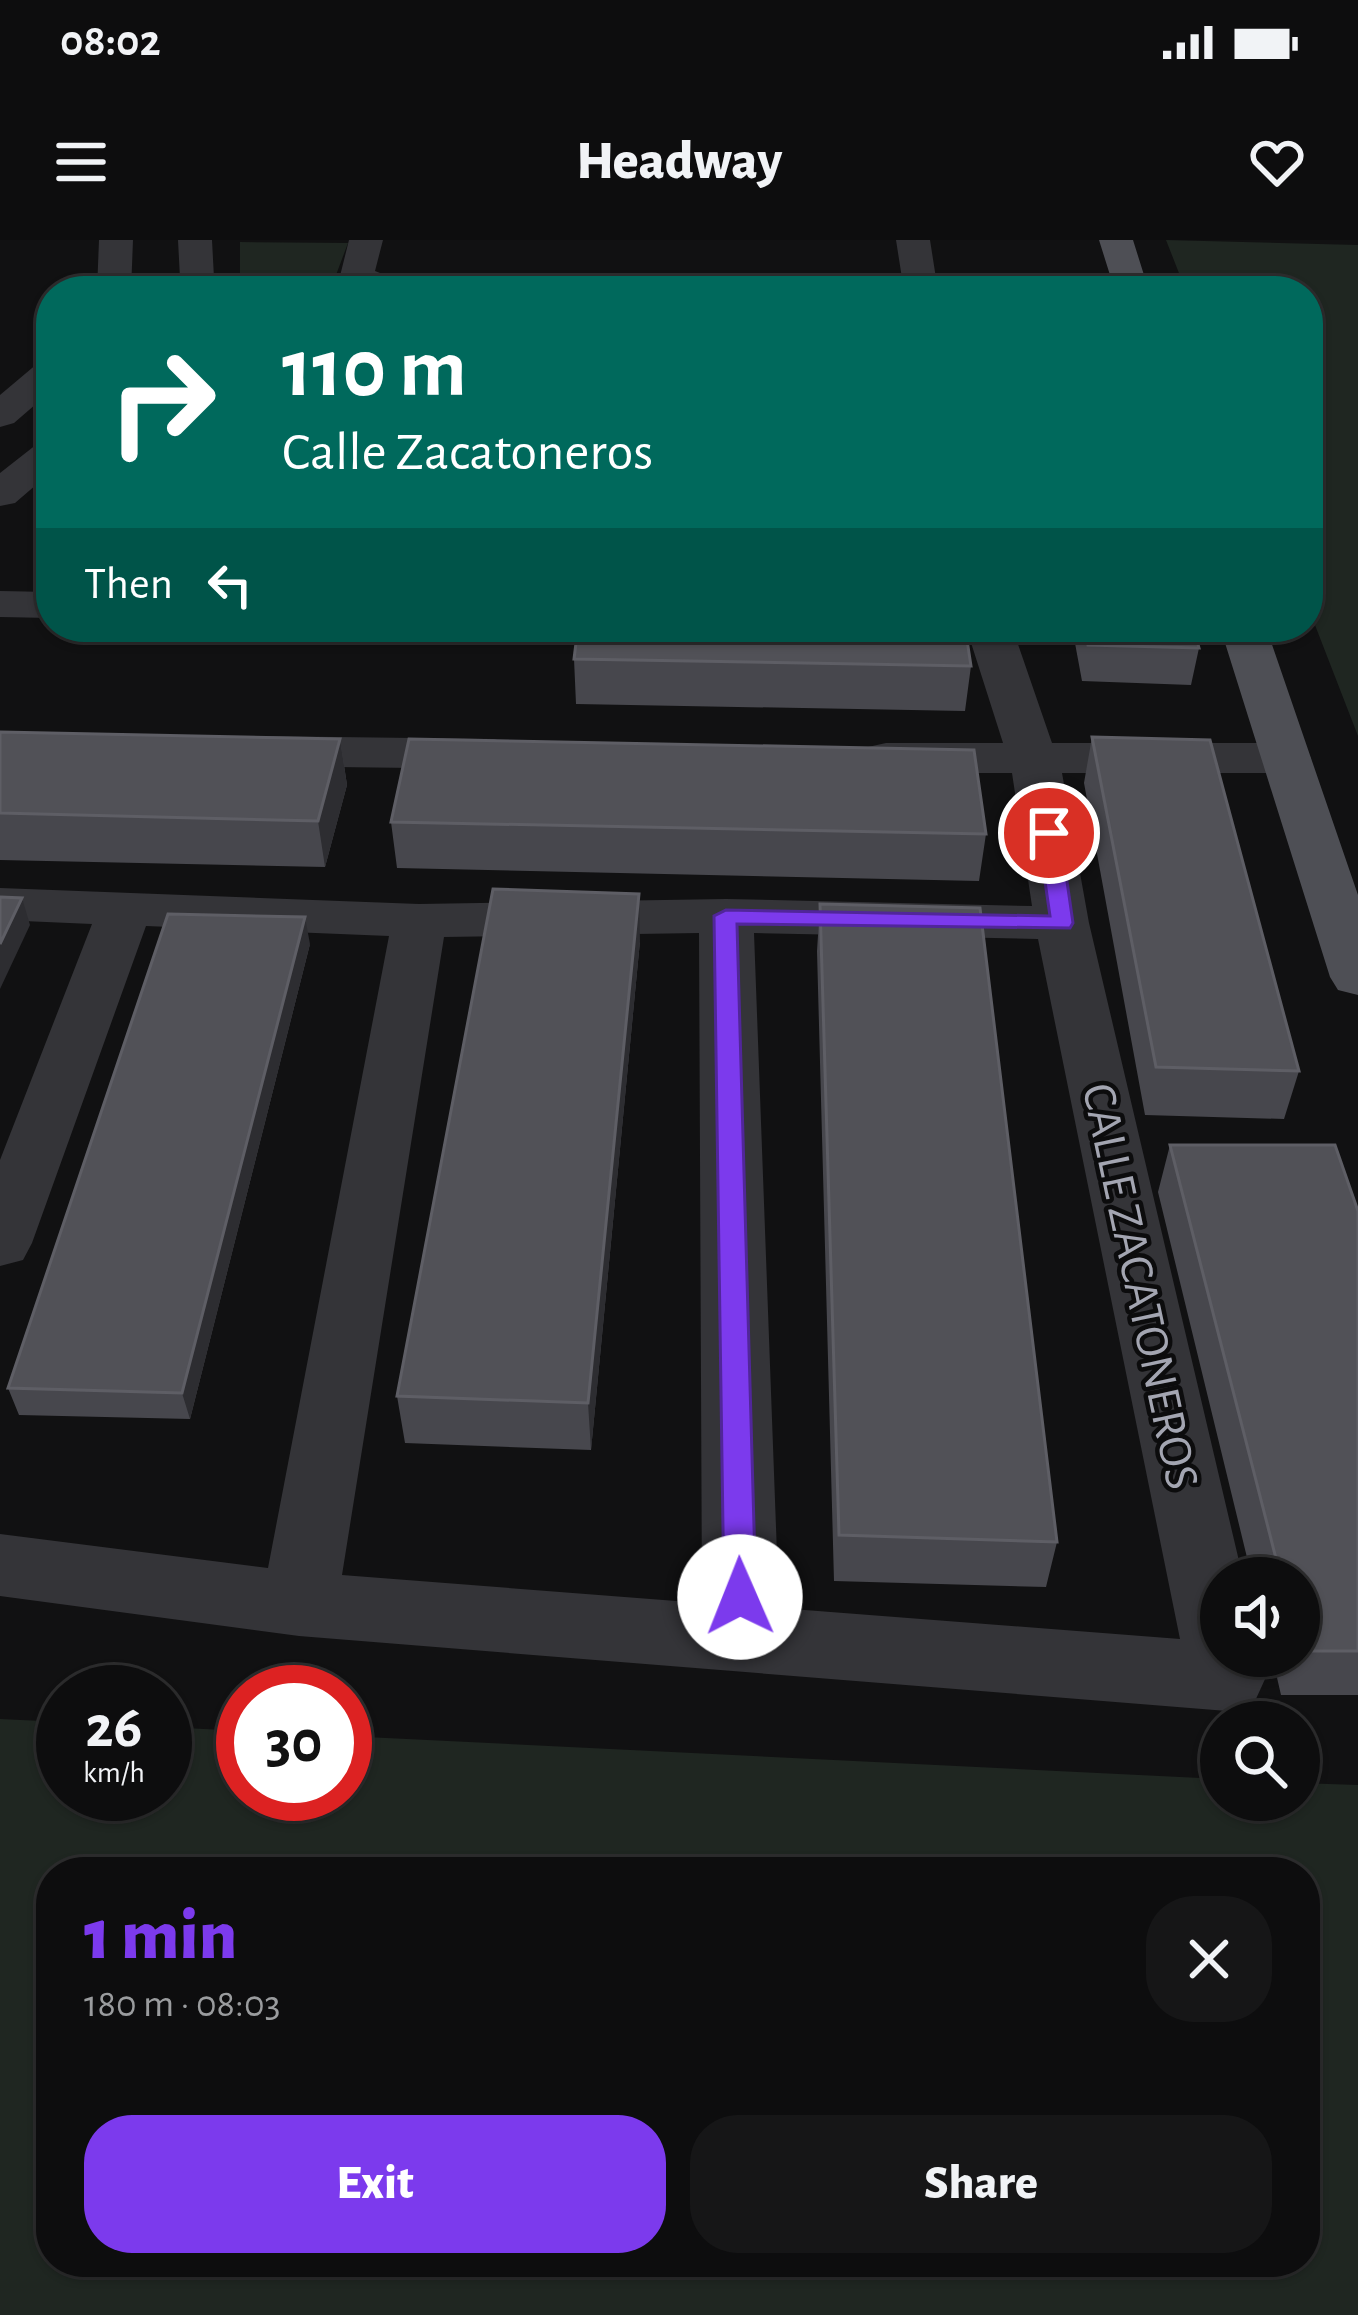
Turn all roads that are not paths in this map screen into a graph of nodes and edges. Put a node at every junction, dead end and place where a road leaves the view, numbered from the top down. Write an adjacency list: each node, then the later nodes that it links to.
1 (116, 240): 8 (street)
2 (195, 240): 9 (street)
3 (366, 240): 10 (street)
4 (913, 240): 12 (street)
5 (1116, 240): 13 (main road)
6 (543, 272): 7 (street); 11 (street)
7 (740, 274)
8 (115, 276)
9 (197, 276)
10 (357, 276)
11 (501, 276)
12 (919, 276)
13 (1127, 276)
14 (36, 384): 15 (street)
15 (0, 415)
16 (0, 604): 17 (street)
17 (36, 605)
18 (994, 642): 24 (street, CALLE ZACATONEROS)
19 (1248, 642): 23 (main road)
20 (211, 751): 21 (street)
21 (540, 754)
22 (845, 758): 24 (street)
23 (1286, 758): 24 (street); 30 (main road)
24 (1038, 774): 29 (street, CALLE ZACATONEROS)
25 (0, 904): 26 (street)
26 (125, 909): 28 (street); 31 (street)
27 (726, 916): 28 (street); 29 (street); 35 (street)
28 (419, 921): 34 (street)
29 (1062, 923): 32 (street, CALLE ZACATONEROS)
30 (1358, 977)
31 (0, 1243)
32 (1201, 1557)
33 (0, 1565): 34 (street, CALLE ZACATONEROS)
34 (298, 1604): 35 (street, CALLE ZACATONEROS)
35 (741, 1642): 36 (street, CALLE ZACATONEROS)
36 (1200, 1675)

